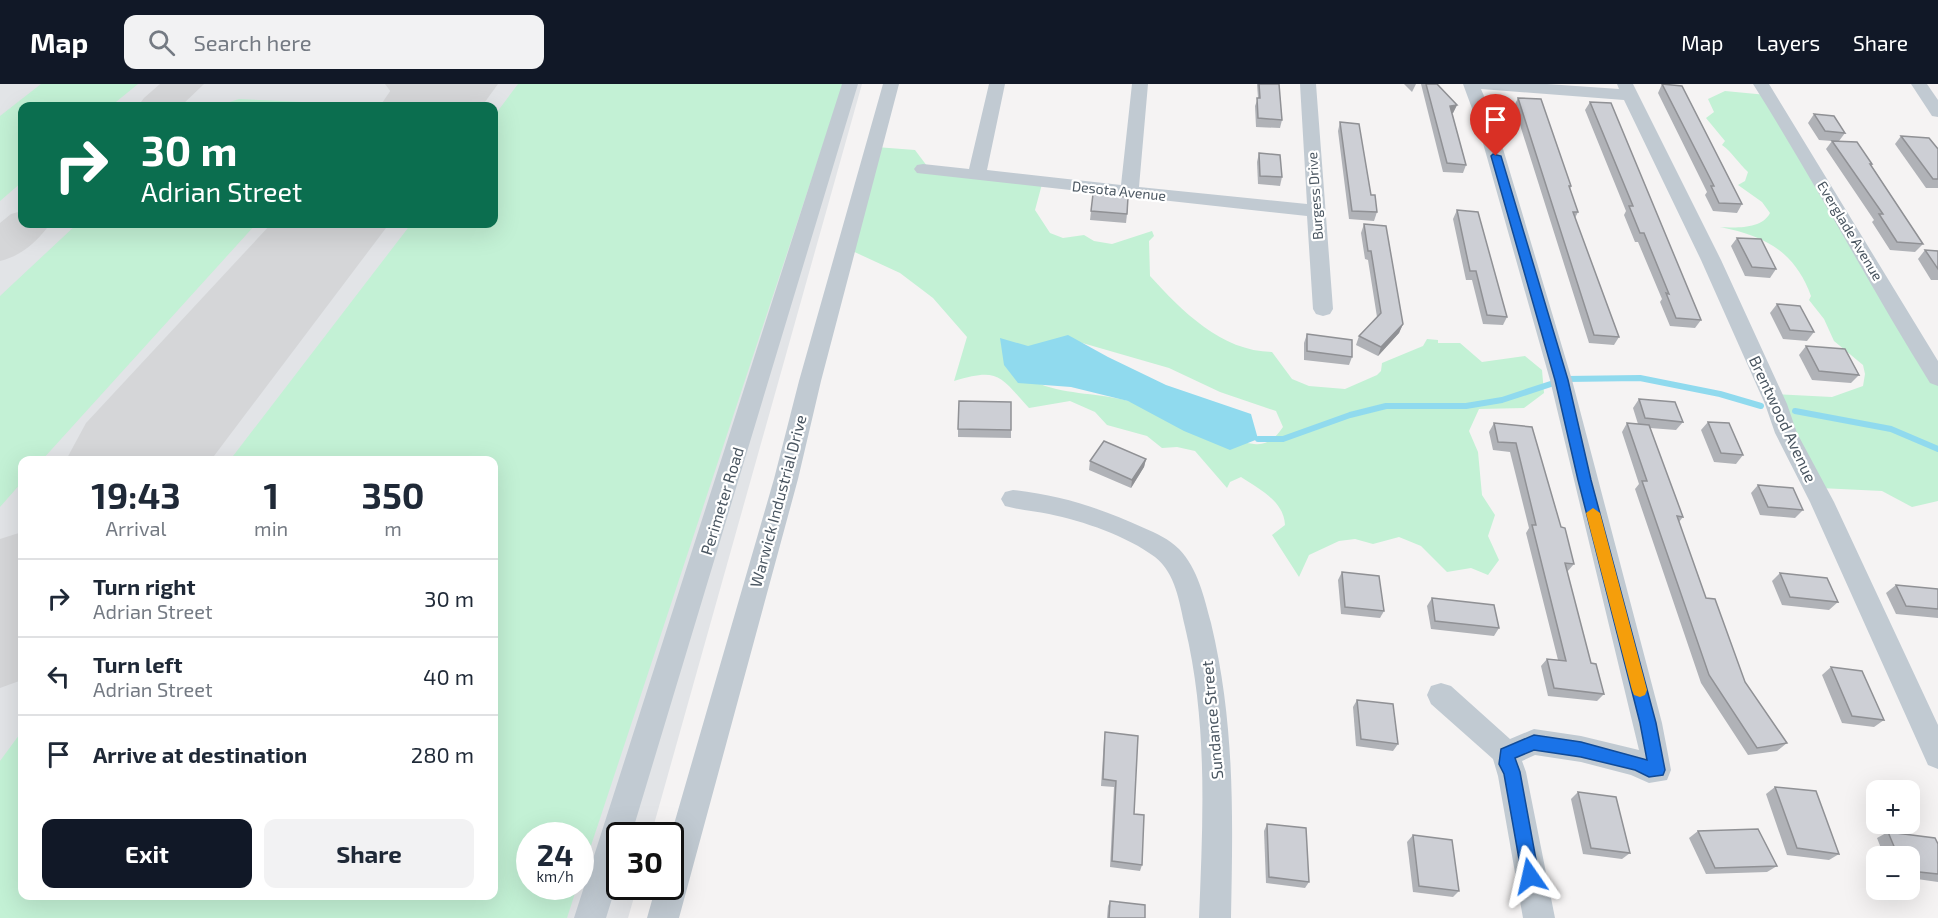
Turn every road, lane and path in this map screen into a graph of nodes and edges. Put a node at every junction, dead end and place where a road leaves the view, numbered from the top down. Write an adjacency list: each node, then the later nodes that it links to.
1 (850, 84): 22 (street, Perimeter Road)
2 (891, 84): 23 (street, Warwick Industrial Drive)
3 (998, 84): 13 (street)
4 (1140, 84): 14 (street)
5 (1308, 84): 15 (street, Burgess Drive)
6 (1471, 84): 20 (street)
7 (1480, 84): 10 (street)
8 (1761, 84): 17 (street, Everglade Avenue)
9 (1919, 84): 11 (street)
10 (1627, 90): 21 (street, Brentwood Avenue)
11 (1938, 112)
12 (923, 169): 13 (street, Desota Avenue)
13 (977, 175): 14 (street, Desota Avenue)
14 (1130, 190): 15 (street, Desota Avenue)
15 (1316, 211): 16 (street, Burgess Drive)
16 (1323, 309)
17 (1938, 378)
18 (1013, 499): 24 (street, Sundance Street)
19 (1441, 695): 20 (street)
20 (1507, 754): 25 (street)
21 (1938, 756)
22 (590, 918)
23 (663, 918)
24 (1215, 918)
25 (1539, 918)

